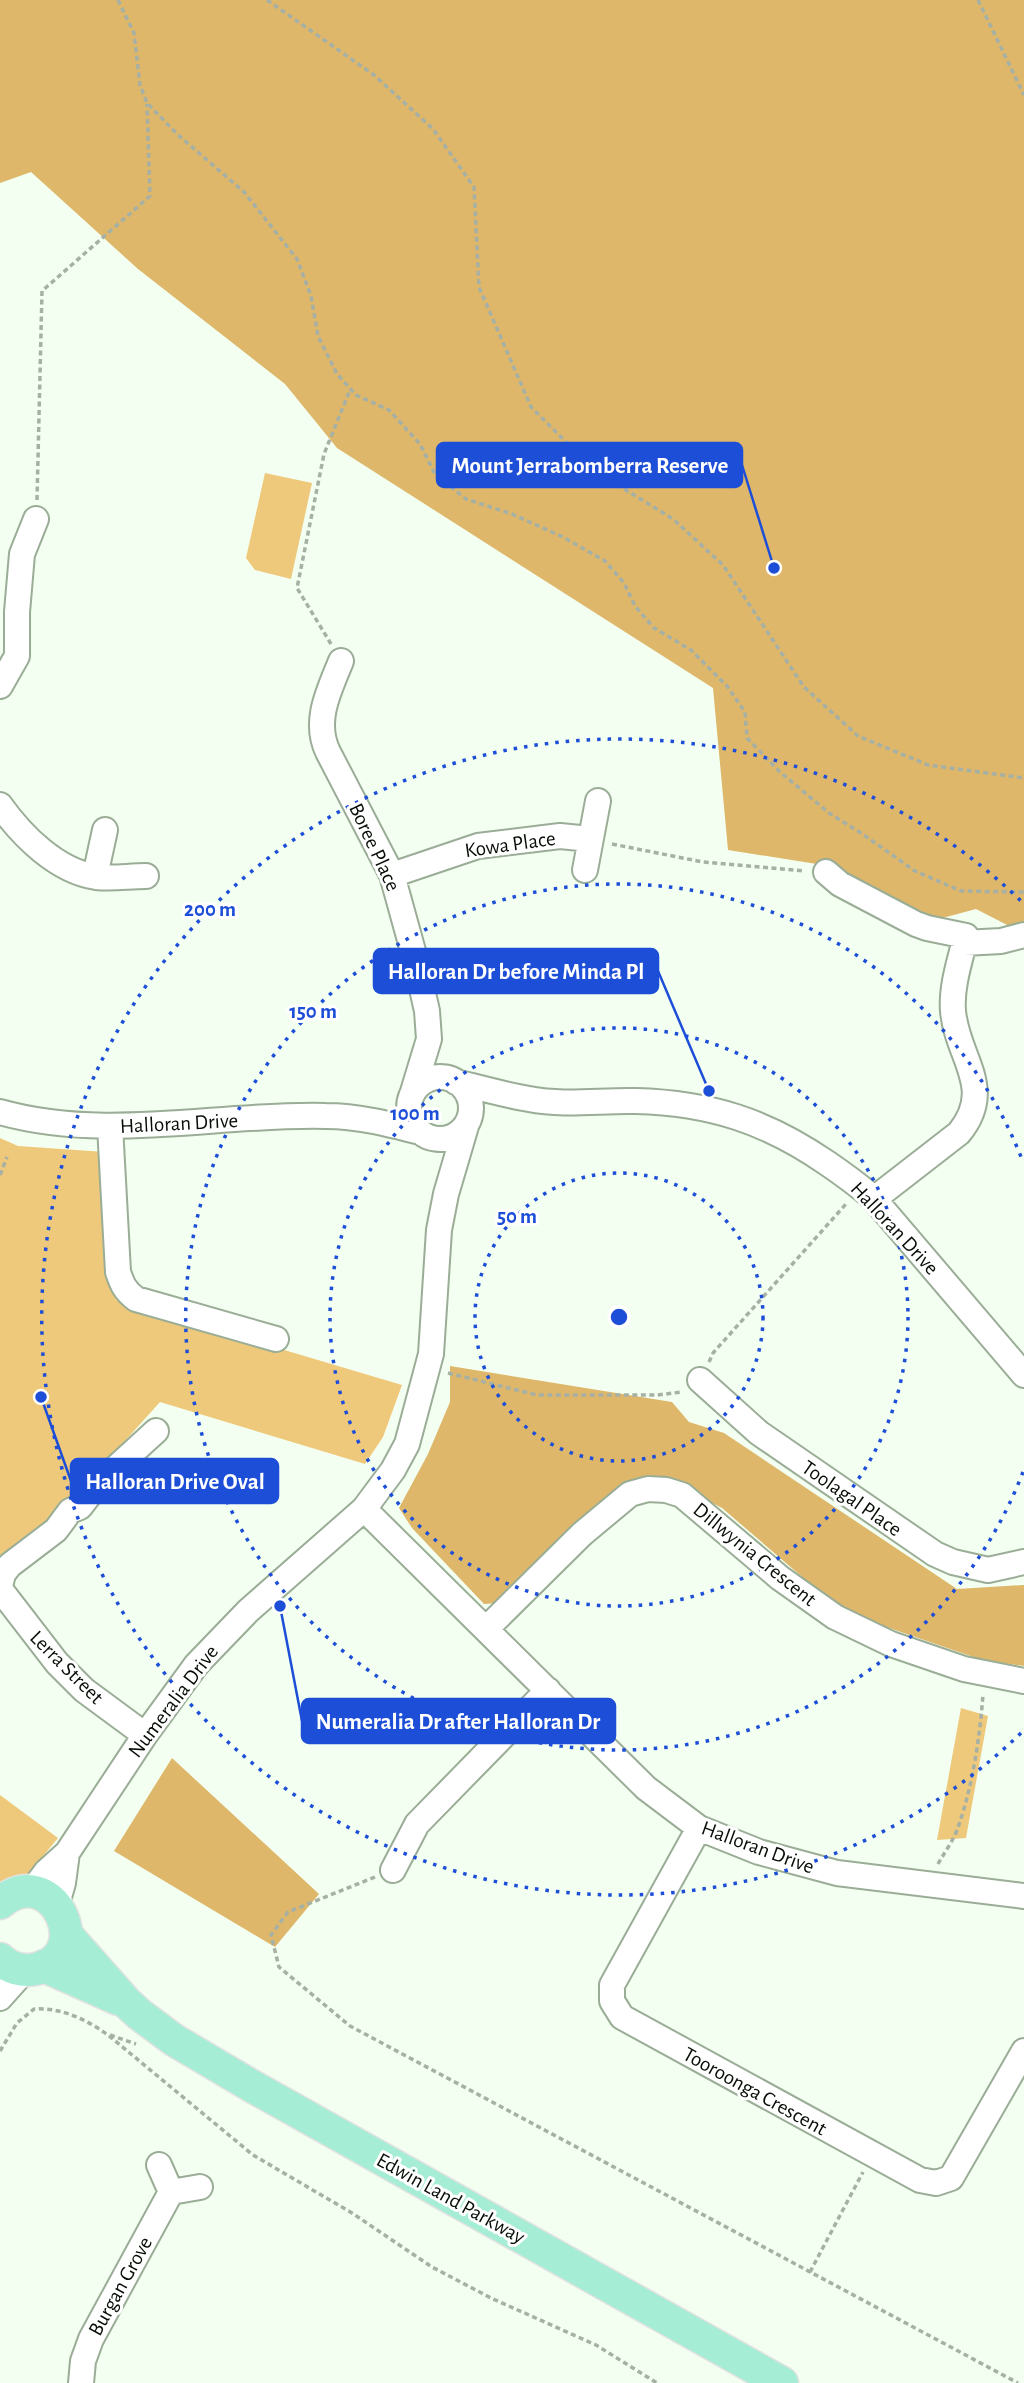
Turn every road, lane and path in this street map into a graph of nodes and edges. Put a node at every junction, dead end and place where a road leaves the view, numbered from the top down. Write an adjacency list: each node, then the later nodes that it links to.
1 (118, 0): 5 (path)
2 (267, 0): 10 (path)
3 (978, 0): 4 (path)
4 (1024, 95)
5 (147, 103): 6 (path); 7 (path)
6 (350, 389): 8 (path); 20 (path)
7 (36, 519): 9 (street)
8 (341, 661): 16 (street, Boree Place)
9 (0, 686)
10 (1024, 778)
11 (598, 801): 14 (street)
12 (0, 805): 18 (street)
13 (106, 830): 18 (street)
14 (590, 839): 15 (street); 16 (street, Kowa Place); 17 (path)
15 (585, 870)
16 (392, 874): 23 (street, Boree Place)
17 (829, 875): 22 (street)
18 (95, 876): 19 (street)
19 (146, 876)
20 (1024, 892)
21 (1024, 935): 22 (street)
22 (965, 939): 34 (street)
23 (429, 1039): 24 (street, Boree Place); 25 (street, Boree Place)
24 (455, 1081): 25 (street); 26 (street, Halloran Drive); 29 (street)
25 (411, 1096): 28 (street, Halloran Drive); 31 (street)
26 (530, 1100): 29 (street, Halloran Drive); 34 (street, Halloran Drive)
27 (0, 1112): 30 (street, Halloran Drive)
28 (359, 1118): 30 (street, Halloran Drive); 31 (street, Halloran Drive)
29 (467, 1124): 31 (street); 35 (street, Numeralia Drive)
30 (110, 1126): 36 (street)
31 (423, 1134): 35 (street, Numeralia Drive)
32 (7, 1157): 33 (path)
33 (0, 1175)
34 (868, 1193): 38 (street, Halloran Drive); 39 (path)
35 (446, 1194): 41 (street, Numeralia Drive)
36 (276, 1339)
37 (446, 1373): 39 (path)
38 (1024, 1375)
39 (701, 1380): 42 (street, Toolagal Place)
40 (156, 1431): 43 (street)
41 (364, 1509): 44 (street, Halloran Drive); 48 (street, Numeralia Drive)
42 (1024, 1562)
43 (0, 1588): 48 (street, Lerra Street)
44 (486, 1629): 45 (street, Dillwynia Crescent); 47 (street, Halloran Drive)
45 (986, 1673): 46 (street, Dillwynia Crescent); 51 (path)
46 (1024, 1681)
47 (548, 1690): 49 (street, Halloran Drive); 50 (street)
48 (145, 1735): 54 (street, Numeralia Drive)
49 (699, 1828): 51 (street, Halloran Drive); 60 (street, Tooroonga Crescent)
50 (393, 1870): 64 (path)
51 (936, 1884): 52 (street, Halloran Drive)
52 (1024, 1896)
53 (0, 1902): 54 (main road)
54 (51, 1910): 55 (main road); 57 (main road, Edwin Land Parkway)
55 (23, 1965): 56 (street); 57 (main road, Edwin Land Parkway)
56 (0, 1998)
57 (126, 2003): 67 (main road, Edwin Land Parkway)
58 (0, 2051): 65 (path)
59 (1024, 2051): 60 (street, Tooroonga Crescent)
60 (872, 2155): 64 (path)
61 (159, 2165): 63 (street)
62 (200, 2187): 63 (street)
63 (171, 2192): 66 (street, Burgan Grove)
64 (810, 2272): 68 (path)
65 (655, 2382)
66 (81, 2383)
67 (782, 2383)
68 (1018, 2383)

